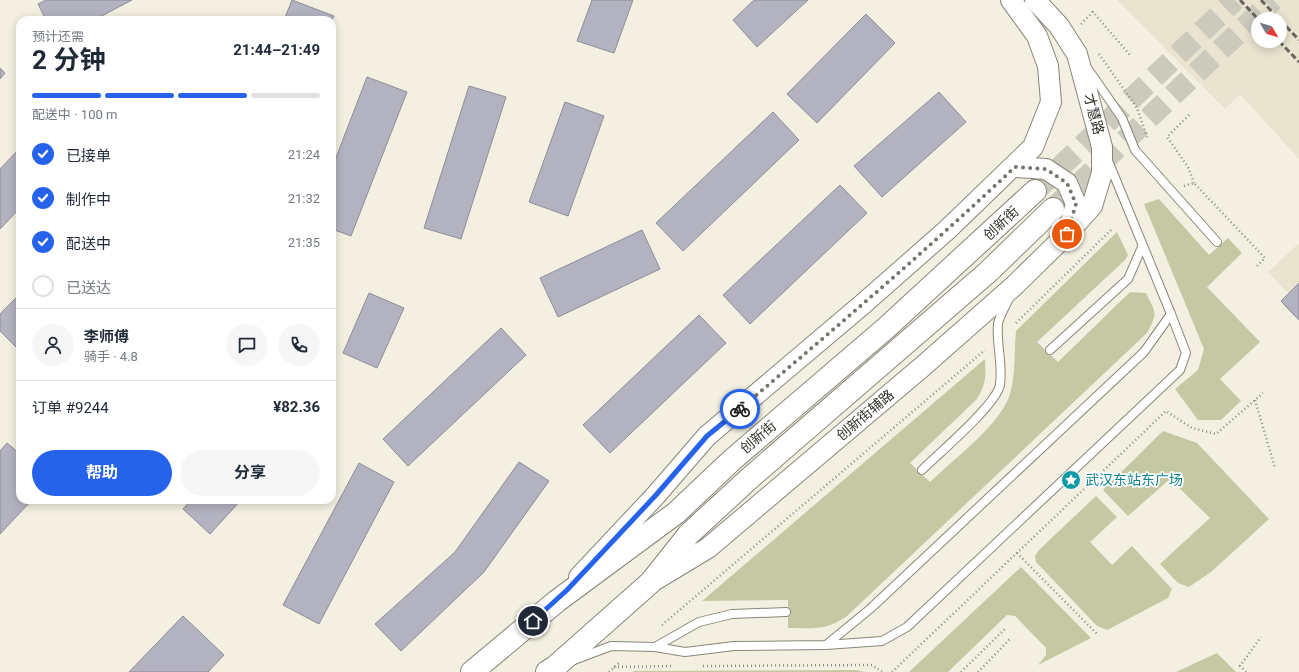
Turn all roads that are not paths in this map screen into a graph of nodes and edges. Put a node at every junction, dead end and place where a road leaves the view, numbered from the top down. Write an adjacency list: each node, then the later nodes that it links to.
1 (1011, 0): 5 (street)
2 (1035, 0): 3 (street, 才慧路)
3 (1077, 54): 4 (street, 才慧路); 9 (lane)
4 (1102, 147): 8 (street, 才慧路); 10 (lane)
5 (1015, 167): 8 (street); 16 (street)
6 (1035, 191): 16 (main road, 创新街)
7 (1053, 209): 15 (main road, 创新街)
8 (1067, 234): 11 (street, 创新街辅路)
9 (1217, 242)
10 (1142, 247): 12 (lane); 13 (lane)
11 (1015, 285): 14 (lane); 15 (street, 创新街辅路)
12 (1172, 314): 18 (lane); 18 (lane)
13 (1050, 350)
14 (922, 470)
15 (651, 582): 20 (main road, 创新街)
16 (557, 601): 21 (main road, 创新街)
17 (786, 612): 19 (lane)
18 (826, 645): 19 (lane)
19 (655, 647): 20 (lane)
20 (551, 670)
21 (472, 672)

